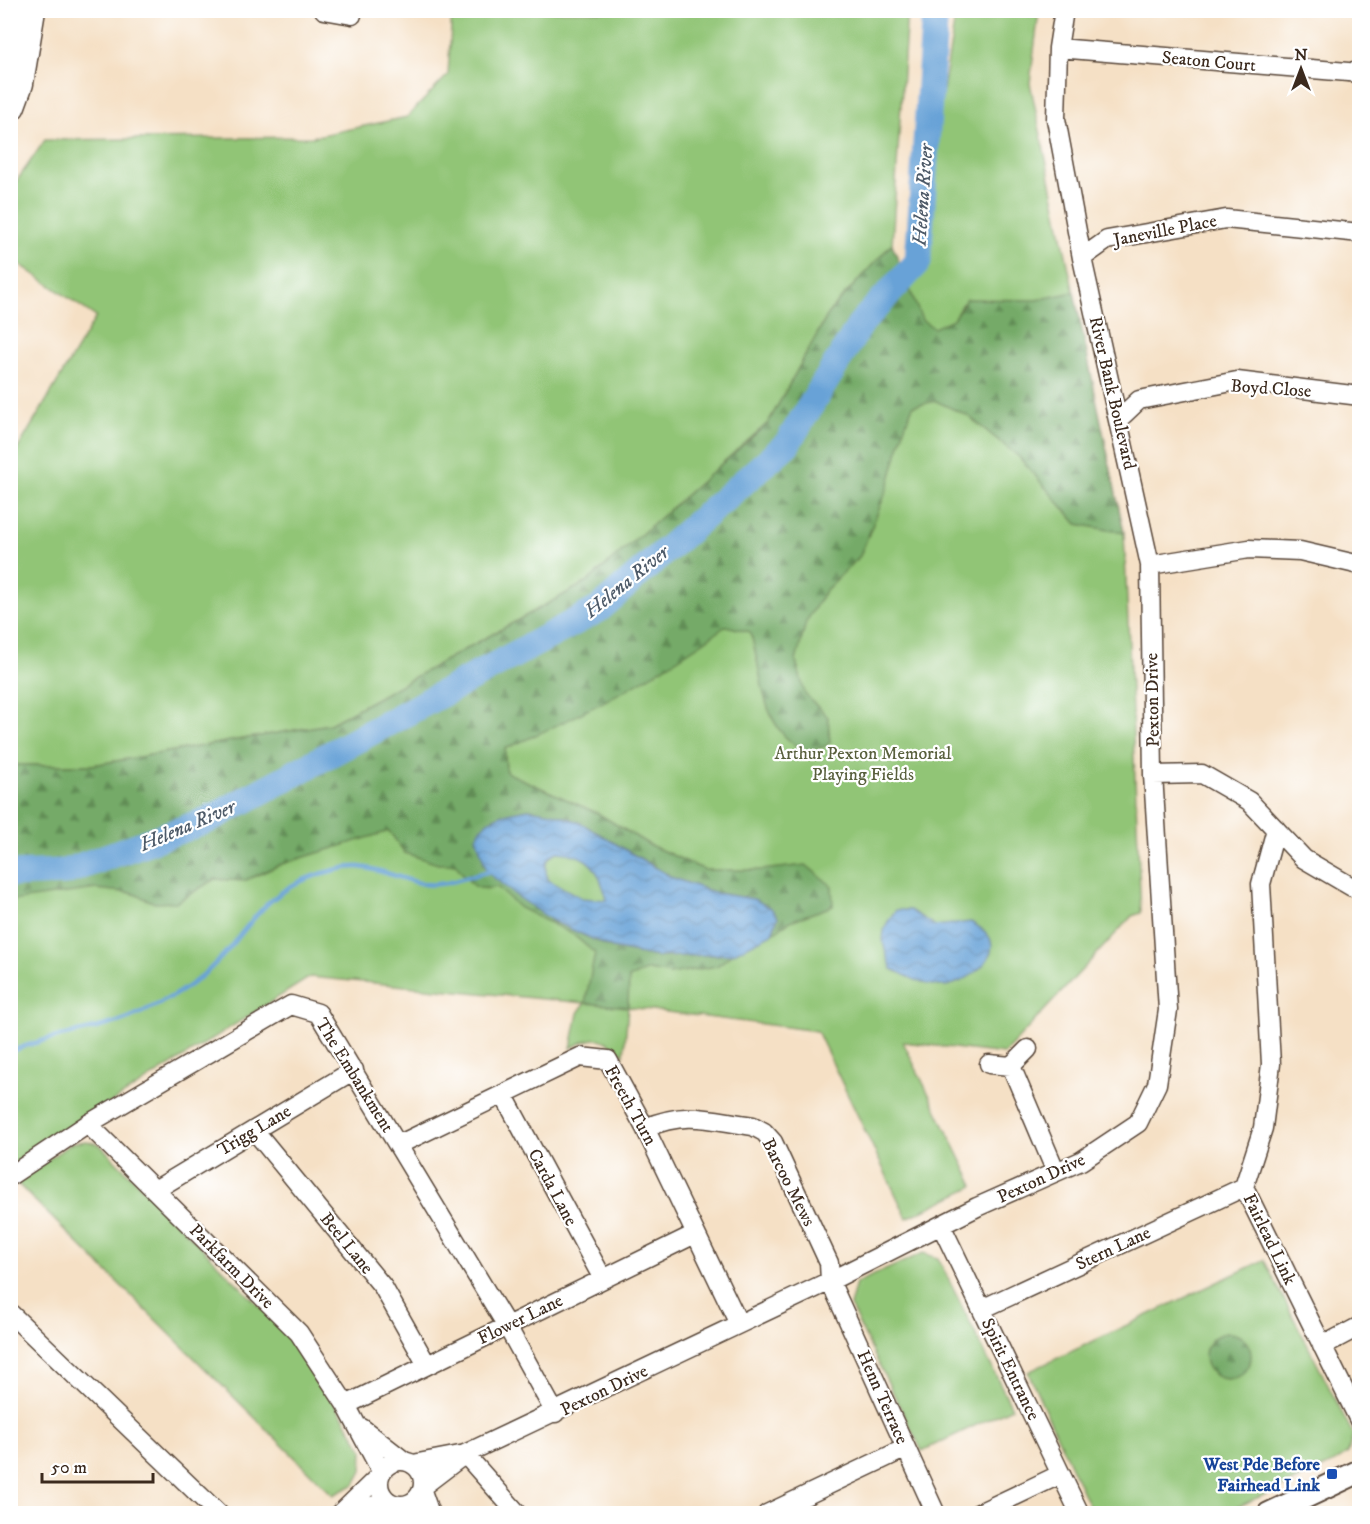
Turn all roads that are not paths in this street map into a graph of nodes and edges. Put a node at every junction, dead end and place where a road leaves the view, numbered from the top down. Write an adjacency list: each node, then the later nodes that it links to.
1 (30, 10): 7 (highway)
2 (324, 10): 4 (street)
3 (1064, 10): 5 (street, River Bank Boulevard)
4 (352, 15)
5 (1058, 48): 6 (street, Seaton Court); 9 (street, River Bank Boulevard)
6 (1359, 73)
7 (10, 105)
8 (1359, 233): 9 (street, Janeville Place)
9 (1082, 258): 11 (street, River Bank Boulevard)
10 (1359, 396): 11 (street, Boyd Close)
11 (1119, 419): 12 (street, River Bank Boulevard)
12 (1150, 565): 13 (street); 14 (street, Pexton Drive)
13 (1359, 565)
14 (1153, 775): 15 (street); 26 (street, Pexton Drive)
15 (1276, 830): 16 (street); 28 (street, Fairlead Link)
16 (1359, 887)
17 (1028, 1049): 19 (street)
18 (989, 1064): 19 (street)
19 (1011, 1066): 26 (street)
20 (354, 1070): 22 (street, The Embankment); 24 (street, Trigg Lane); 25 (street, The Embankment)
21 (503, 1094): 23 (street, Freeth Turn); 25 (street, Freeth Turn); 32 (street, Carda Lane)
22 (88, 1124): 27 (street, The Embankment); 29 (street, Parkfarm Drive)
23 (645, 1128): 31 (street, Freeth Turn); 33 (street, Barcoo Mews)
24 (254, 1130): 29 (street, Trigg Lane); 40 (street, Beel Lane)
25 (398, 1145): 37 (street, The Embankment)
26 (1056, 1172): 30 (street, Pexton Drive)
27 (10, 1176)
28 (1244, 1187): 34 (street, Stern Lane); 39 (street, Fairlead Link)
29 (156, 1190): 41 (street, Parkfarm Drive)
30 (941, 1225): 33 (street, Pexton Drive); 34 (street, Spirit Entrance)
31 (695, 1234): 32 (street, Flower Lane); 36 (street, Freeth Turn)
32 (603, 1279): 37 (street, Flower Lane)
33 (830, 1281): 36 (street, Pexton Drive); 45 (street, Henn Terrace)
34 (982, 1309): 50 (street, Spirit Entrance)
35 (10, 1313): 53 (street)
36 (738, 1324): 42 (street, Pexton Drive)
37 (507, 1326): 40 (street, Flower Lane); 42 (street, The Embankment)
38 (1359, 1326): 39 (street)
39 (1322, 1346): 43 (street, Fairlead Link)
40 (427, 1365): 41 (street, Flower Lane)
41 (346, 1405): 44 (street, Parkfarm Drive)
42 (555, 1413): 46 (street, Pexton Drive)
43 (1359, 1422)
44 (355, 1423): 47 (street, Parkfarm Drive); 49 (street, Parkfarm Drive)
45 (906, 1448): 58 (street); 59 (street, Henn Terrace)
46 (465, 1454): 47 (street, Pexton Drive); 51 (street, Pexton Drive); 57 (street)
47 (408, 1462): 49 (street); 51 (street, Parkfarm Drive)
48 (1359, 1471): 62 (street)
49 (380, 1474): 52 (street, Parkfarm Drive); 54 (street)
50 (1061, 1474): 60 (street); 61 (street, Spirit Entrance)
51 (422, 1489): 52 (street); 56 (street, Parkfarm Drive)
52 (400, 1506): 55 (street)
53 (219, 1514)
54 (340, 1514)
55 (353, 1514)
56 (430, 1514)
57 (518, 1514)
58 (767, 1514)
59 (936, 1514)
60 (977, 1514)
61 (1080, 1514)
62 (1269, 1514)

